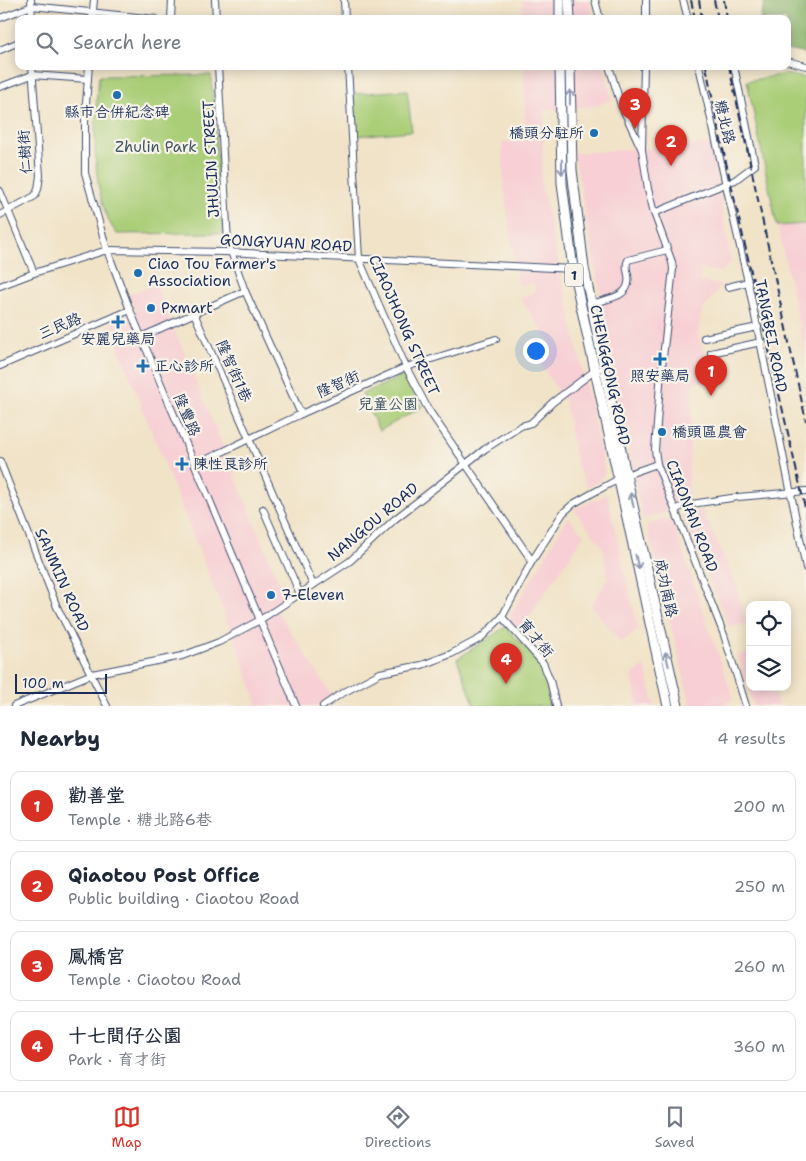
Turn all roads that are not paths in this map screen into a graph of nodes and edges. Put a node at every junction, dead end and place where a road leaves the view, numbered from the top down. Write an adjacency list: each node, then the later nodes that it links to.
1 (94, 0): 12 (street)
2 (172, 0): 13 (street)
3 (215, 0): 14 (street)
4 (344, 0): 15 (street)
5 (560, 0): 16 (main road)
6 (569, 0): 17 (main road)
7 (595, 0): 18 (street)
8 (646, 0): 19 (street)
9 (683, 0): 20 (street)
10 (32, 3): 11 (street); 21 (street)
11 (88, 15)
12 (93, 15)
13 (171, 15)
14 (216, 15)
15 (345, 15)
16 (560, 15)
17 (570, 15)
18 (599, 15)
19 (646, 15)
20 (687, 15)
21 (0, 18)
22 (15, 44): 23 (street)
23 (0, 50)
24 (791, 62): 25 (street)
25 (806, 66)
26 (32, 70): 36 (street, 仁樹街)
27 (89, 70): 37 (street, 隆豐路)
28 (218, 70): 47 (street, JHULIN STREET)
29 (348, 70): 48 (street, CIAOJHONG STREET)
30 (560, 70): 50 (main road, CHENGGONG ROAD / 1, one-way to 50)
31 (570, 70): 49 (main road, CHENGGONG ROAD / 1, one-way to 31)
32 (610, 70): 39 (street)
33 (644, 70): 39 (street)
34 (700, 70): 40 (street, 糖北路)
35 (735, 70): 40 (street)
36 (32, 75): 37 (street); 38 (street); 42 (street, 仁樹街)
37 (88, 79): 45 (street, 隆豐路)
38 (0, 87)
39 (642, 150): 43 (street, CIAONAN ROAD)
40 (726, 183): 43 (street); 52 (street, TANGBEI ROAD)
41 (0, 191): 42 (street)
42 (8, 211): 44 (street, 仁樹街); 51 (street)
43 (654, 213): 46 (street, CIAONAN ROAD)
44 (0, 214)
45 (107, 250): 47 (street, GONGYUAN ROAD); 51 (street, GONGYUAN ROAD); 57 (street, 隆豐路)
46 (667, 250): 56 (street); 73 (street, CIAONAN ROAD)
47 (230, 253): 48 (street, GONGYUAN ROAD); 55 (street, JHULIN STREET)
48 (359, 259): 50 (street, GONGYUAN ROAD); 67 (street, CIAOJHONG STREET)
49 (584, 268): 50 (street, GONGYUAN ROAD); 56 (main road, CHENGGONG ROAD / 1)
50 (573, 269): 68 (main road, CHENGGONG ROAD / 1)
51 (34, 273): 53 (street, GONGYUAN ROAD)
52 (748, 282): 54 (street); 59 (street, TANGBEI ROAD)
53 (0, 286)
54 (728, 287)
55 (245, 291): 58 (street); 69 (street, JHULIN STREET)
56 (591, 304): 65 (main road, CHENGGONG ROAD / 1)
57 (130, 310): 60 (street, 隆豐路); 66 (street, 三民路)
58 (194, 313): 60 (street); 70 (street, 隆智街1巷)
59 (758, 327): 61 (street); 63 (street, TANGBEI ROAD)
60 (141, 337): 74 (street, 隆豐路)
61 (704, 338)
62 (496, 339): 67 (street, 隆智街)
63 (761, 342): 64 (street); 77 (street, TANGBEI ROAD)
64 (711, 353)
65 (604, 365): 68 (street, NANGOU ROAD); 75 (main road, CHENGGONG ROAD / 1)
66 (0, 366)
67 (406, 368): 69 (street, 隆智街); 72 (street, CIAOJHONG STREET)
68 (594, 372): 72 (street, NANGOU ROAD); 75 (main road, CHENGGONG ROAD / 1)
69 (301, 414): 70 (street, 隆智街)
70 (250, 440): 74 (street, 隆智街); 82 (street, 隆智街1巷)
71 (0, 460): 86 (street, SANMIN ROAD)
72 (466, 464): 80 (street, CIAOJHONG STREET); 82 (street, NANGOU ROAD)
73 (657, 464): 75 (street); 79 (street, CIAONAN ROAD)
74 (195, 465): 85 (street, 隆豐路)
75 (622, 478): 80 (street); 93 (main road, 成功南路 / 1, one-way to 93); 94 (main road, 成功南路 / 1, one-way to 75)
76 (806, 491): 77 (street)
77 (790, 494): 79 (street); 81 (street, TANGBEI ROAD)
78 (263, 509): 83 (street)
79 (675, 510): 87 (street, CIAONAN ROAD)
80 (532, 561): 84 (street)
81 (806, 568)
82 (313, 586): 83 (street, NANGOU ROAD)
83 (300, 594): 85 (street, NANGOU ROAD)
84 (502, 618): 91 (street); 92 (street, 育才街)
85 (260, 620): 86 (street, NANGOU ROAD); 90 (street, 隆豐路)
86 (92, 674): 88 (street, NANGOU ROAD); 89 (street, SANMIN ROAD)
87 (744, 705)
88 (14, 706)
89 (107, 706)
90 (296, 706)
91 (323, 706)
92 (556, 706)
93 (668, 706)
94 (678, 706)

